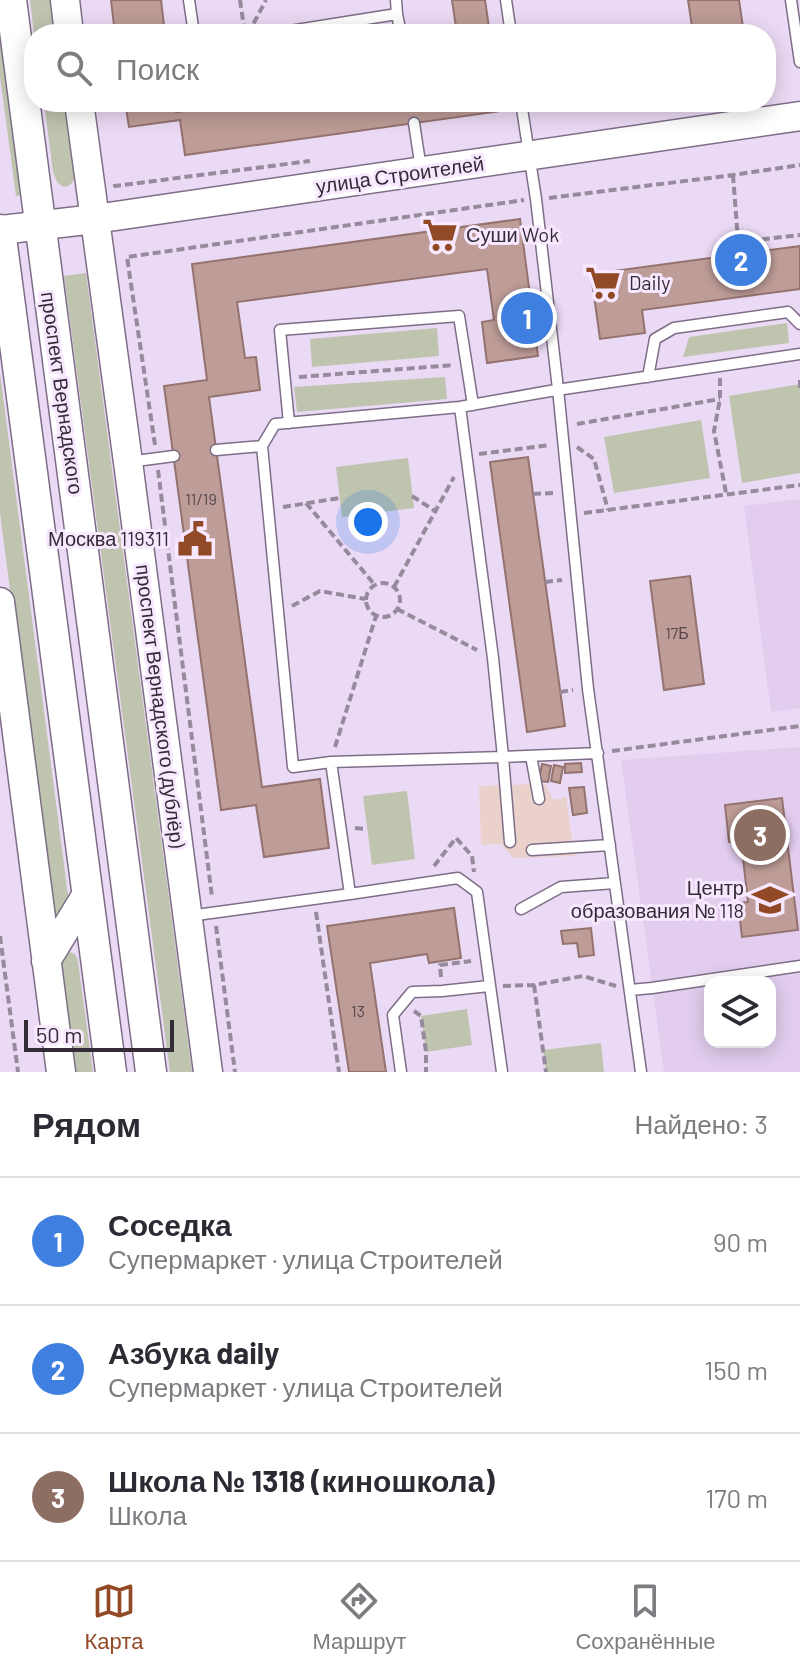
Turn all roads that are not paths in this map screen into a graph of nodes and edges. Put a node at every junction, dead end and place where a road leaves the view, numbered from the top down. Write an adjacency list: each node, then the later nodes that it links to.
1 (11, 0): 14 (main road, проспект Вернадского)
2 (65, 0): 8 (street)
3 (189, 0): 9 (lane)
4 (396, 0): 7 (lane)
5 (506, 0): 12 (lane)
6 (791, 0): 13 (lane)
7 (397, 14): 10 (lane); 11 (lane)
8 (68, 24)
9 (193, 24)
10 (334, 24)
11 (399, 24)
12 (510, 24)
13 (800, 62)
14 (24, 100)
15 (26, 112): 23 (main road, проспект Вернадского)
16 (80, 112): 22 (street, проспект Вернадского (дублёр))
17 (523, 112): 20 (lane)
18 (800, 116): 20 (street, улица Строителей)
19 (414, 123): 21 (lane)
20 (530, 156): 21 (street, улица Строителей); 28 (lane)
21 (422, 171): 22 (street, улица Строителей)
22 (95, 219): 23 (street, улица Строителей); 35 (street, проспект Вернадского (дублёр))
23 (40, 224): 24 (street, улица Строителей); 56 (main road, проспект Вернадского)
24 (0, 230): 46 (main road, проспект Вернадского)
25 (800, 324): 27 (lane)
26 (800, 354): 27 (lane)
27 (648, 377): 28 (lane)
28 (558, 389): 29 (lane); 37 (lane)
29 (473, 405): 30 (lane); 31 (lane)
30 (460, 407): 31 (lane); 39 (lane)
31 (289, 423): 32 (lane)
32 (262, 446): 33 (lane); 40 (lane)
33 (216, 450)
34 (174, 456): 35 (lane)
35 (128, 462): 49 (street, проспект Вернадского (дублёр))
36 (0, 602): 50 (street)
37 (598, 753): 38 (lane); 43 (lane)
38 (531, 756): 39 (lane); 41 (lane)
39 (503, 757): 40 (lane); 42 (lane)
40 (331, 762): 47 (lane)
41 (539, 799)
42 (510, 842)
43 (610, 845): 44 (lane); 45 (lane)
44 (532, 850)
45 (615, 883): 48 (lane); 53 (lane)
46 (87, 894): 50 (street); 55 (main road, проспект Вернадского)
47 (350, 894): 49 (lane); 52 (lane)
48 (521, 909)
49 (201, 914): 57 (street, проспект Вернадского (дублёр))
50 (46, 961): 54 (street)
51 (800, 966): 53 (lane)
52 (489, 986): 58 (lane); 59 (lane)
53 (630, 990): 60 (lane)
54 (61, 1072)
55 (111, 1072)
56 (151, 1072)
57 (208, 1072)
58 (401, 1072)
59 (502, 1072)
60 (641, 1072)

